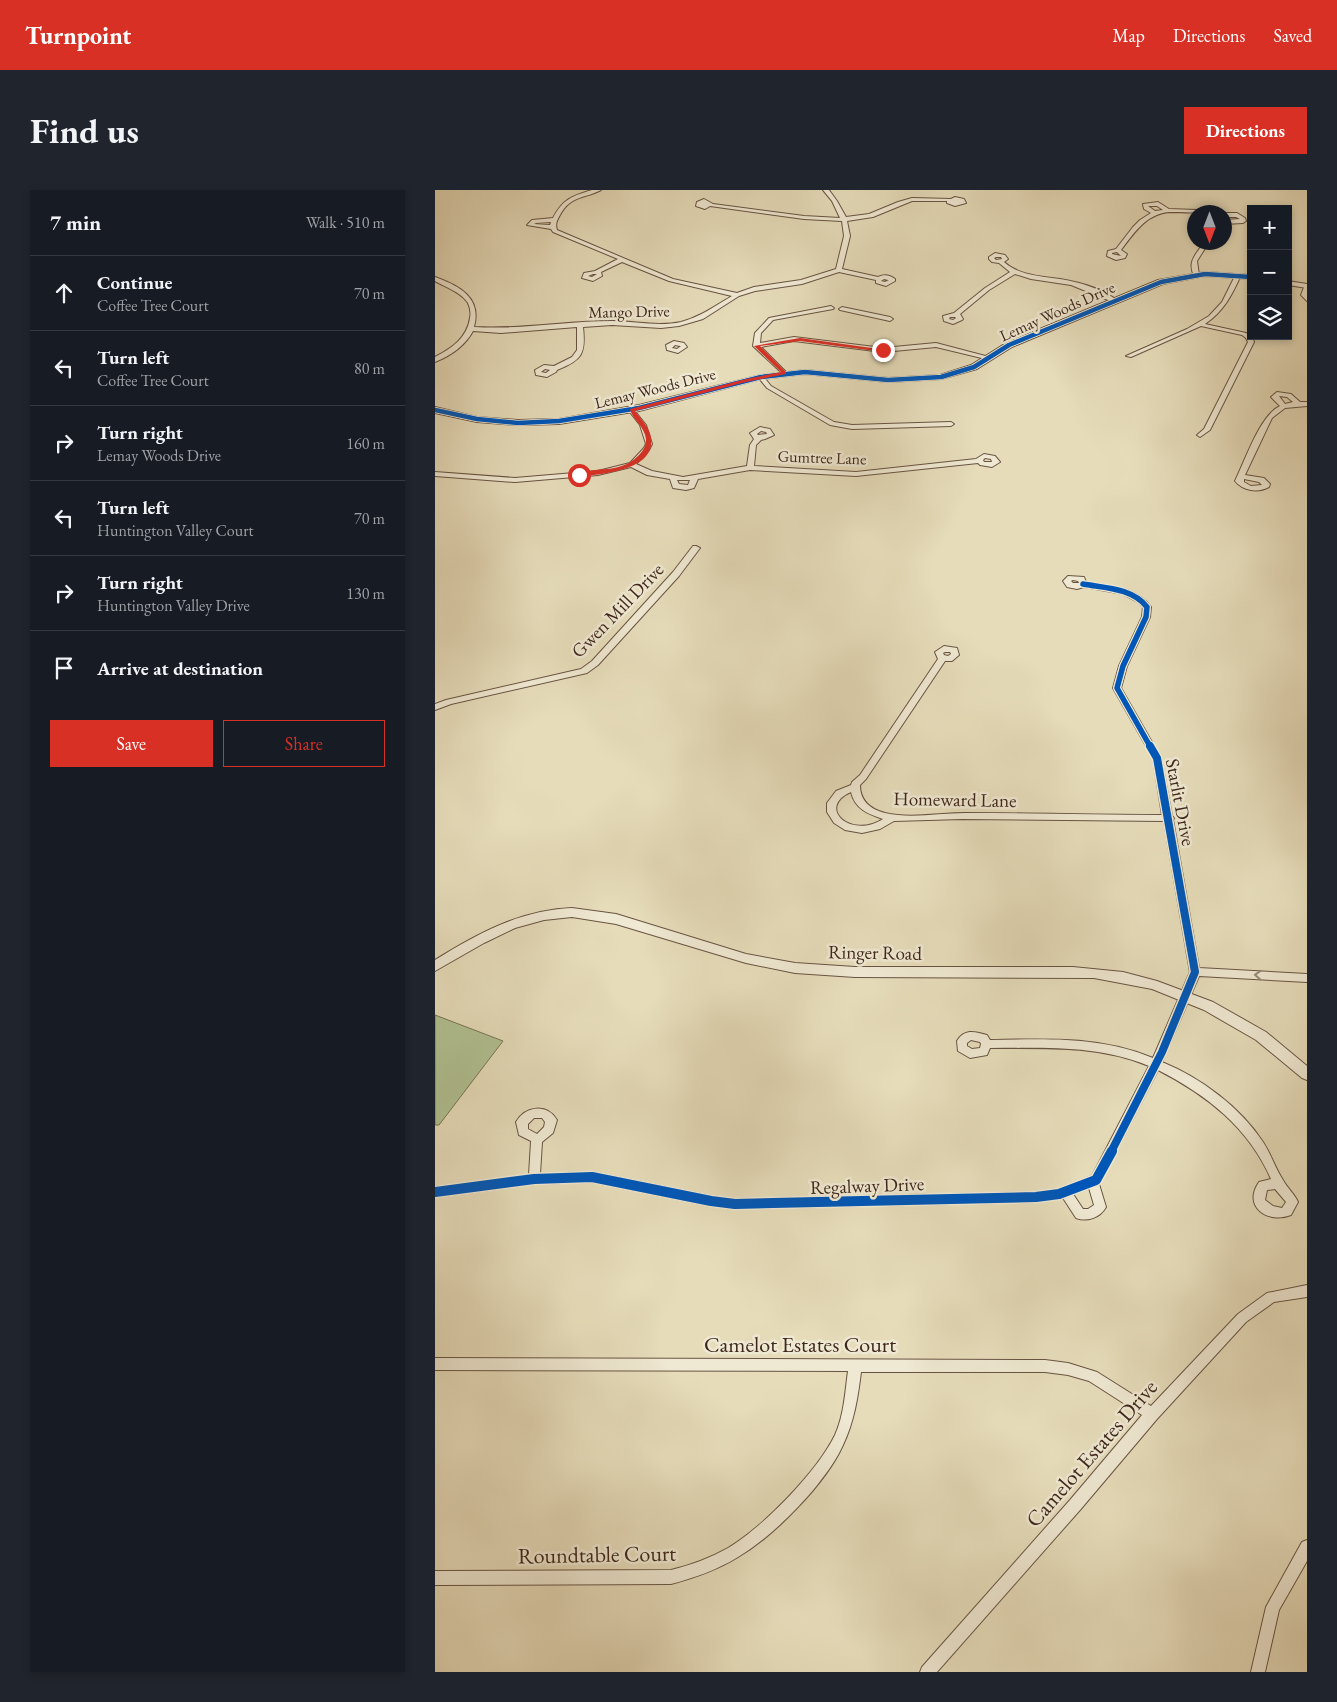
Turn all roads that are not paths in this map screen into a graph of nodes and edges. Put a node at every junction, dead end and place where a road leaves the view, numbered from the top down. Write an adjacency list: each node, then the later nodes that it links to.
1 (825, 190): 9 (street)
2 (593, 191): 13 (street)
3 (950, 200): 9 (street)
4 (711, 205): 9 (street)
5 (1168, 211): 6 (street); 7 (street); 7 (street)
6 (1187, 212)
7 (1154, 213): 11 (street)
8 (1232, 215): 10 (street)
9 (843, 219): 15 (street)
10 (1232, 222)
11 (1118, 250)
12 (1201, 250): 18 (street)
13 (621, 260): 16 (street); 25 (street)
14 (1001, 262): 17 (street)
15 (839, 270): 21 (street); 25 (street, Mango Drive)
16 (597, 272)
17 (1014, 272): 27 (street); 28 (street)
18 (1197, 275): 19 (street, Lemay Woods Drive); 27 (street, Lemay Woods Drive)
19 (1239, 275): 20 (street, Lemay Woods Drive); 31 (street)
20 (1247, 276)
21 (879, 279)
22 (436, 280): 33 (street)
23 (1292, 284): 24 (street)
24 (1307, 287): 26 (street)
25 (737, 295): 30 (street, Mango Drive)
26 (1307, 299)
27 (1115, 300): 37 (street, Lemay Woods Drive)
28 (955, 315)
29 (890, 318): 35 (street)
30 (671, 324): 32 (street, Mango Drive); 34 (street)
31 (1199, 324): 36 (street); 48 (street)
32 (580, 326): 33 (street, Mango Drive); 39 (street)
33 (471, 330): 38 (street)
34 (675, 343)
35 (756, 346): 37 (street); 40 (street)
36 (1129, 356)
37 (990, 358): 40 (street, Lemay Woods Drive)
38 (435, 360)
39 (553, 369)
40 (785, 373): 41 (street, Lemay Woods Drive)
41 (761, 377): 46 (street, Lemay Woods Drive); 47 (street)
42 (1298, 404): 43 (street); 44 (street); 44 (street)
43 (1307, 404)
44 (1283, 406): 54 (street)
45 (435, 410): 46 (street, Lemay Woods Drive)
46 (632, 411): 51 (street)
47 (951, 424)
48 (1200, 435)
49 (759, 438): 52 (street)
50 (979, 461): 52 (street, Gumtree Lane)
51 (633, 465): 52 (street, Gumtree Lane); 53 (street)
52 (750, 468)
53 (435, 474)
54 (1241, 476)
55 (696, 548): 58 (street, Gwen Mill Drive)
56 (1083, 584): 61 (street, Starlit Drive)
57 (943, 658): 59 (street)
58 (435, 707)
59 (855, 787): 60 (street, Homeward Lane); 60 (street)
60 (893, 817): 61 (street, Homeward Lane)
61 (1169, 818): 63 (street, Starlit Drive)
62 (435, 966): 65 (street, Ringer Road)
63 (1195, 972): 64 (street, one-way to 63); 65 (street)
64 (1307, 978)
65 (1186, 996): 67 (street); 68 (street, Ringer Road)
66 (987, 1044): 67 (street)
67 (1156, 1064): 71 (street); 72 (street)
68 (1307, 1074)
69 (537, 1139): 70 (street)
70 (534, 1179): 73 (street, Regalway Drive); 74 (street, Regalway Drive)
71 (1092, 1181): 74 (street, Regalway Drive); 74 (street)
72 (1278, 1183)
73 (435, 1192)
74 (1066, 1192)
75 (1307, 1291): 78 (street, Camelot Estates Drive)
76 (435, 1364): 77 (street, Camelot Estates Court)
77 (855, 1365): 78 (street, Camelot Estates Court); 80 (street, Roundtable Court)
78 (1152, 1414): 81 (street, Camelot Estates Drive)
79 (1307, 1547): 82 (street)
80 (435, 1578)
81 (927, 1672)
82 (1258, 1672)

